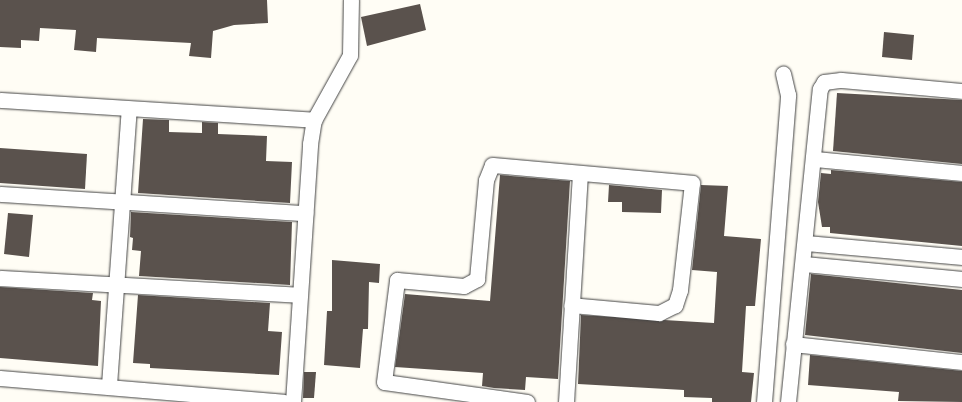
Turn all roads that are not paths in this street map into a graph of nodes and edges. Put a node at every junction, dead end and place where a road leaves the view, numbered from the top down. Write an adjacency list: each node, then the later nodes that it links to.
1 (351, 0): 6 (street)
2 (783, 74): 29 (street)
3 (962, 91): 7 (street)
4 (0, 100): 5 (street)
5 (129, 109): 6 (street); 11 (street)
6 (314, 120): 12 (street)
7 (815, 159): 8 (street); 13 (street)
8 (962, 173)
9 (580, 175): 20 (street); 20 (street); 27 (street)
10 (0, 194): 11 (street)
11 (124, 203): 12 (street); 18 (street)
12 (305, 213): 19 (street)
13 (806, 243): 14 (street); 15 (street)
14 (962, 257)
15 (804, 264): 17 (street); 21 (street)
16 (0, 278): 18 (street)
17 (962, 279)
18 (118, 284): 19 (street); 24 (street)
19 (300, 295): 26 (street)
20 (571, 305): 28 (street)
21 (793, 344): 22 (street); 30 (street)
22 (962, 362)
23 (0, 378): 24 (street)
24 (109, 385): 25 (street)
25 (283, 402)
26 (293, 402)
27 (525, 402)
28 (566, 402)
29 (764, 402)
30 (788, 402)

